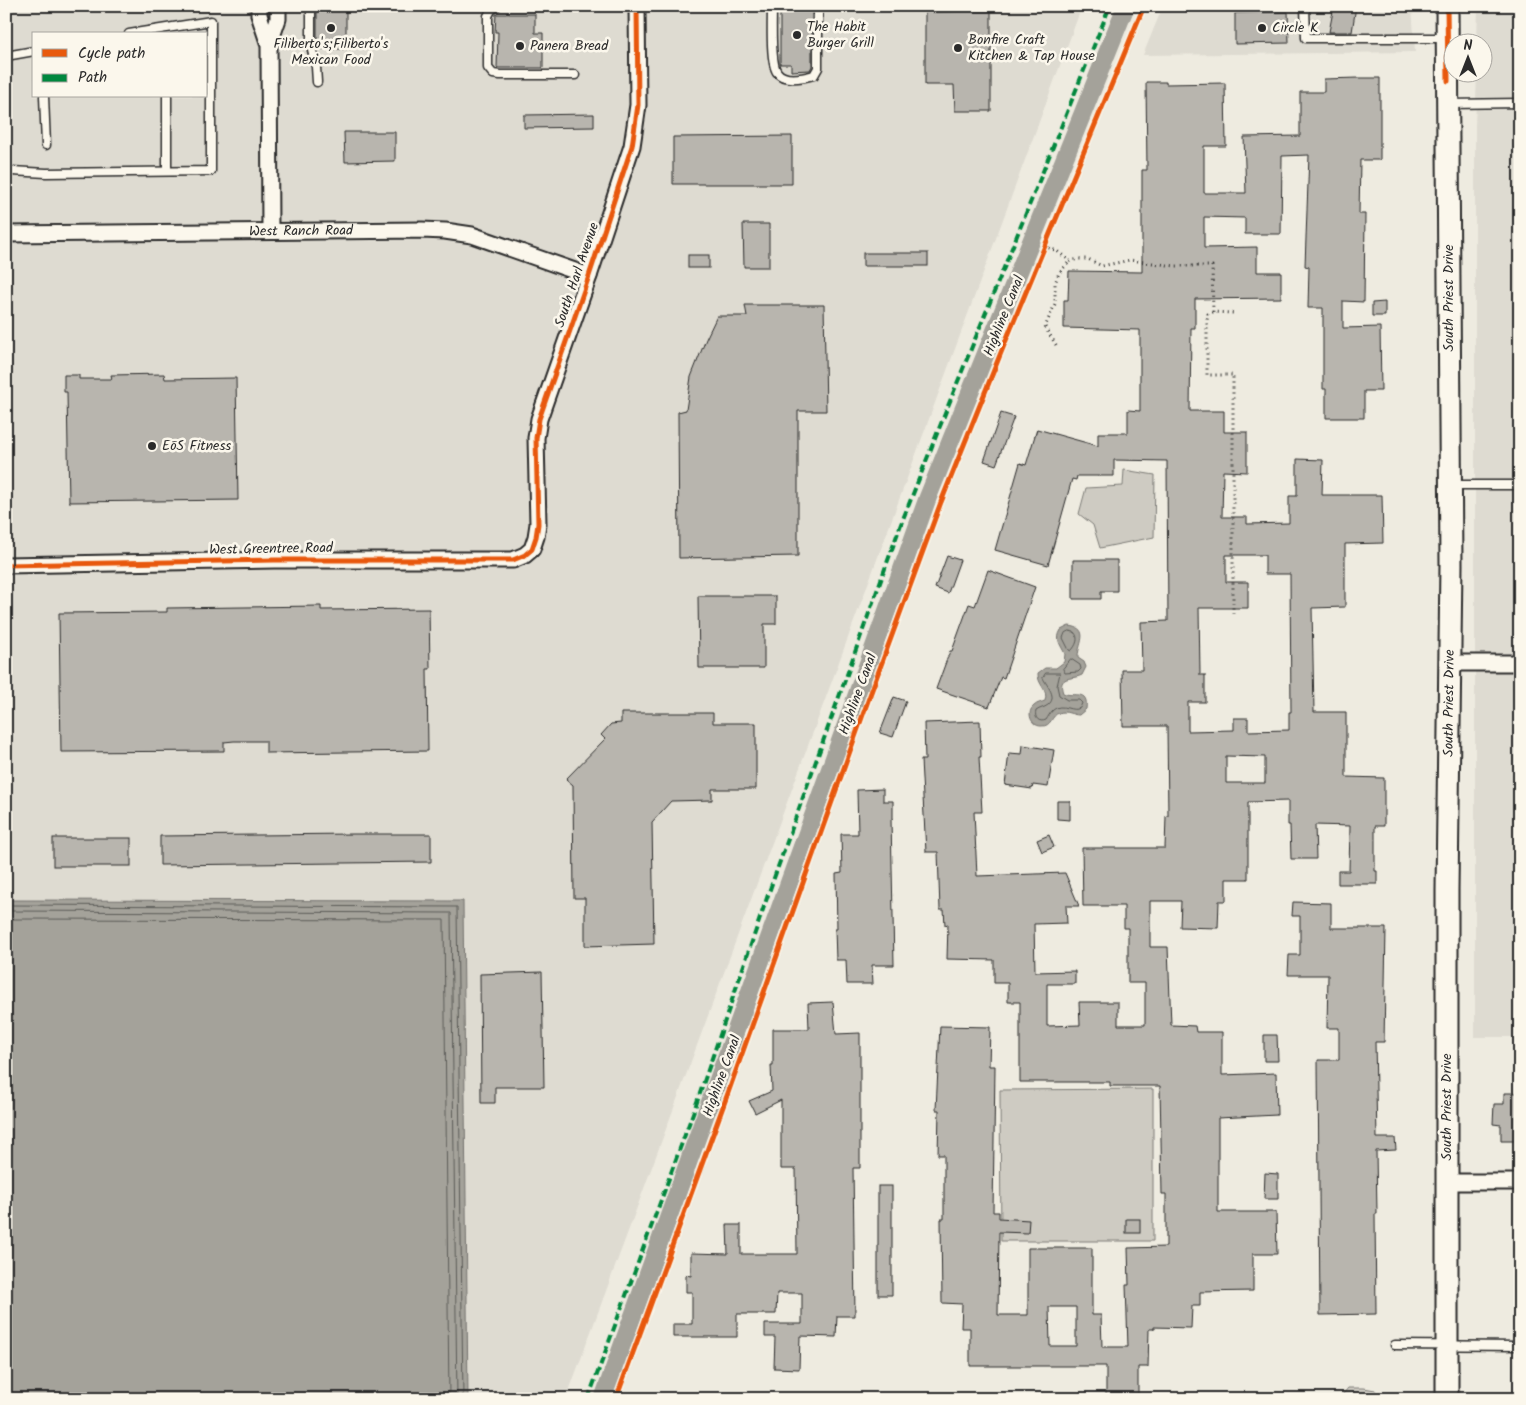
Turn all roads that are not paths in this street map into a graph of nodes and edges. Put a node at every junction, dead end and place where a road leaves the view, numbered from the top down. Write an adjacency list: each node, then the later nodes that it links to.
1 (259, 6): 14 (street)
2 (278, 6): 14 (street)
3 (311, 6): 18 (lane)
4 (497, 6): 17 (lane)
5 (637, 6): 29 (street, South Harl Avenue)
6 (772, 6): 7 (lane)
7 (818, 6)
8 (1305, 6): 13 (lane)
9 (1448, 6): 12 (main road, South Priest Drive)
10 (167, 30): 11 (lane); 26 (lane)
11 (148, 32)
12 (1448, 32)
13 (1444, 38)
14 (269, 45): 27 (street)
15 (32, 51): 16 (lane)
16 (6, 56)
17 (575, 75)
18 (317, 82)
19 (1448, 82): 23 (main road, South Priest Drive)
20 (44, 98): 24 (lane)
21 (167, 98): 26 (lane)
22 (1520, 103): 23 (lane)
23 (1448, 104): 30 (main road, South Priest Drive)
24 (46, 145)
25 (12, 171): 26 (lane)
26 (167, 171)
27 (270, 231): 28 (street, West Ranch Road); 29 (street, West Ranch Road)
28 (6, 234)
29 (590, 276): 32 (street, South Harl Avenue)
30 (1450, 485): 31 (lane); 34 (main road, South Priest Drive)
31 (1520, 485)
32 (532, 549): 33 (street, West Greentree Road)
33 (6, 565)
34 (1450, 663): 35 (street); 36 (main road, South Priest Drive)
35 (1520, 663)
36 (1447, 1182): 37 (street); 38 (main road, South Priest Drive)
37 (1520, 1182)
38 (1447, 1344): 39 (lane); 40 (lane); 41 (main road, South Priest Drive)
39 (1396, 1345)
40 (1520, 1346)
41 (1447, 1399)

